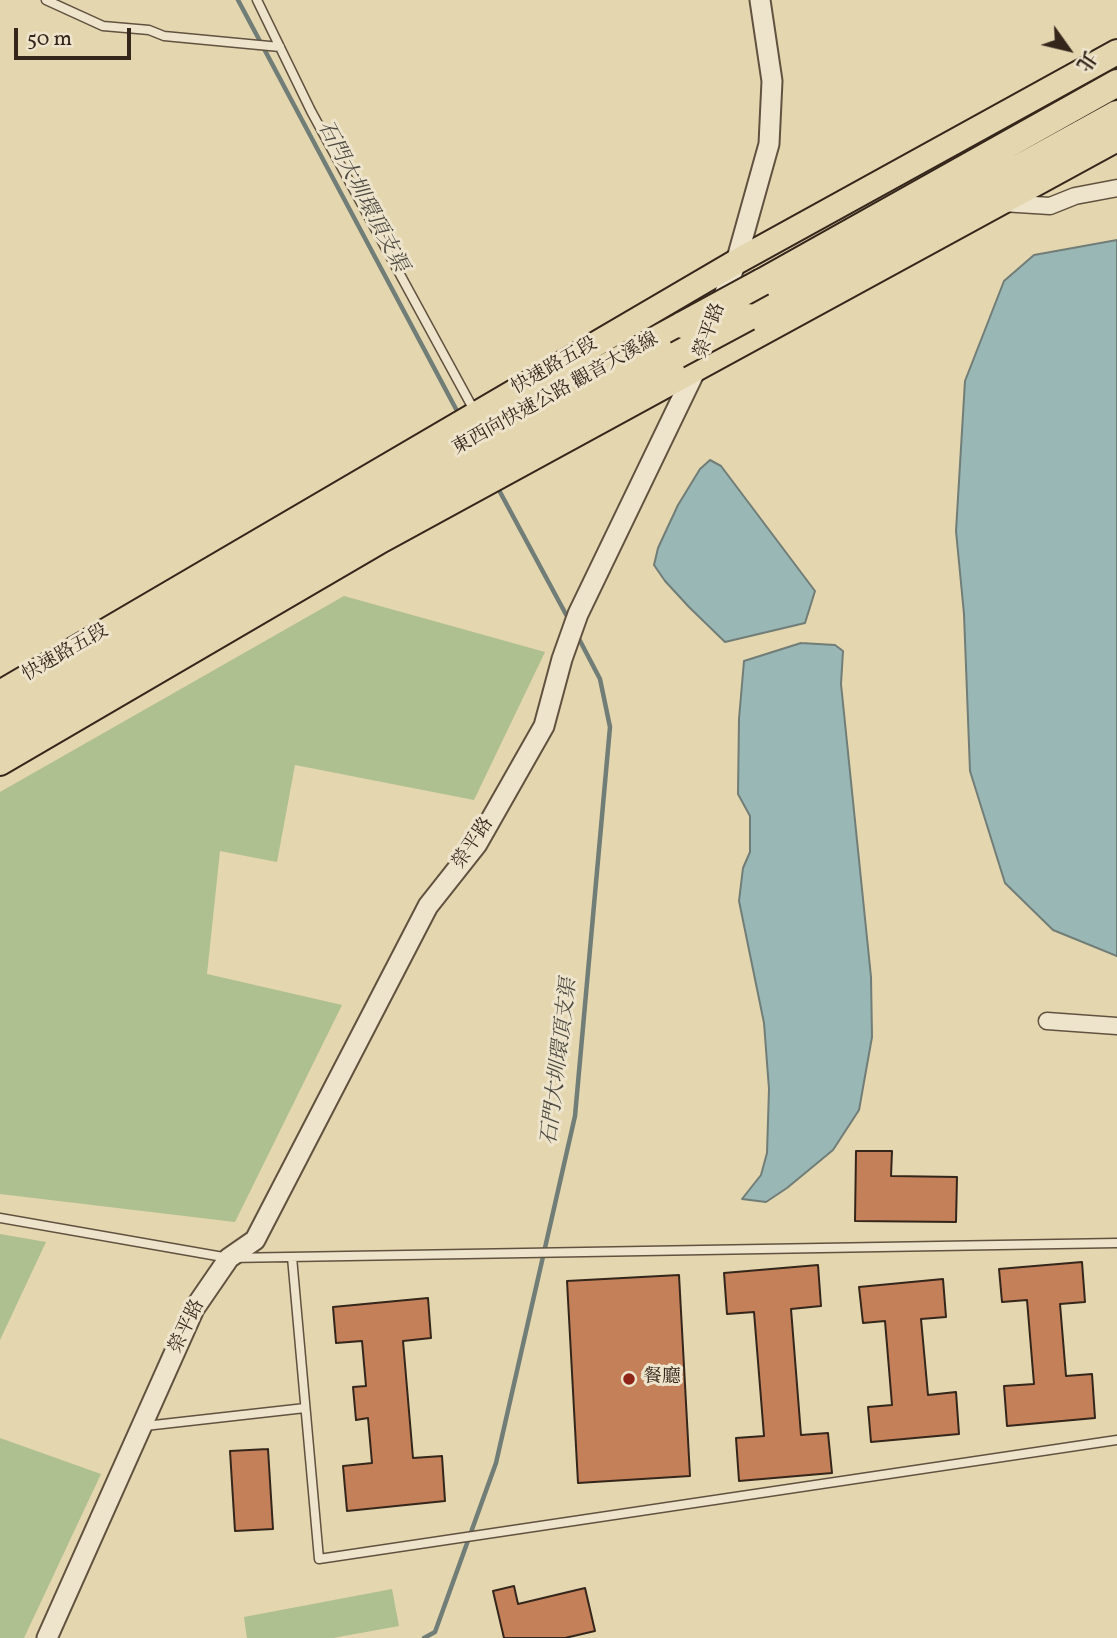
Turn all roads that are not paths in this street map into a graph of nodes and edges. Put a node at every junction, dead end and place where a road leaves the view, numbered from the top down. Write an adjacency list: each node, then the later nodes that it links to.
1 (46, 0): 4 (lane)
2 (257, 0): 4 (lane)
3 (760, 0): 11 (street, 榮平路)
4 (276, 47): 13 (lane)
5 (1117, 52): 11 (main road, 快速路五段)
6 (1117, 83): 13 (highway, 東西向快速公路 觀音大溪線, bridge)
7 (1117, 114): 12 (highway, 東西向快速公路 觀音大溪線, bridge)
8 (1117, 139): 10 (main road)
9 (1117, 188): 10 (street)
10 (999, 203): 12 (main road)
11 (736, 262): 12 (street, 榮平路); 13 (main road, 快速路五段)
12 (687, 361): 13 (highway, 東西向快速公路 觀音大溪線); 17 (main road); 23 (street, 榮平路)
13 (478, 444): 14 (main road, 快速路五段); 15 (highway, 東西向快速公路 觀音大溪線); 16 (highway, 東西向快速公路 觀音大溪線)
14 (0, 693)
15 (0, 716)
16 (0, 740)
17 (0, 763)
18 (1047, 1021): 19 (street)
19 (1117, 1026)
20 (0, 1218): 23 (lane)
21 (1117, 1243): 22 (lane)
22 (292, 1256): 23 (lane); 24 (lane)
23 (229, 1258): 25 (street, 榮平路)
24 (306, 1408): 25 (lane); 26 (lane)
25 (142, 1426): 27 (street, 榮平路)
26 (1117, 1440)
27 (47, 1638)

